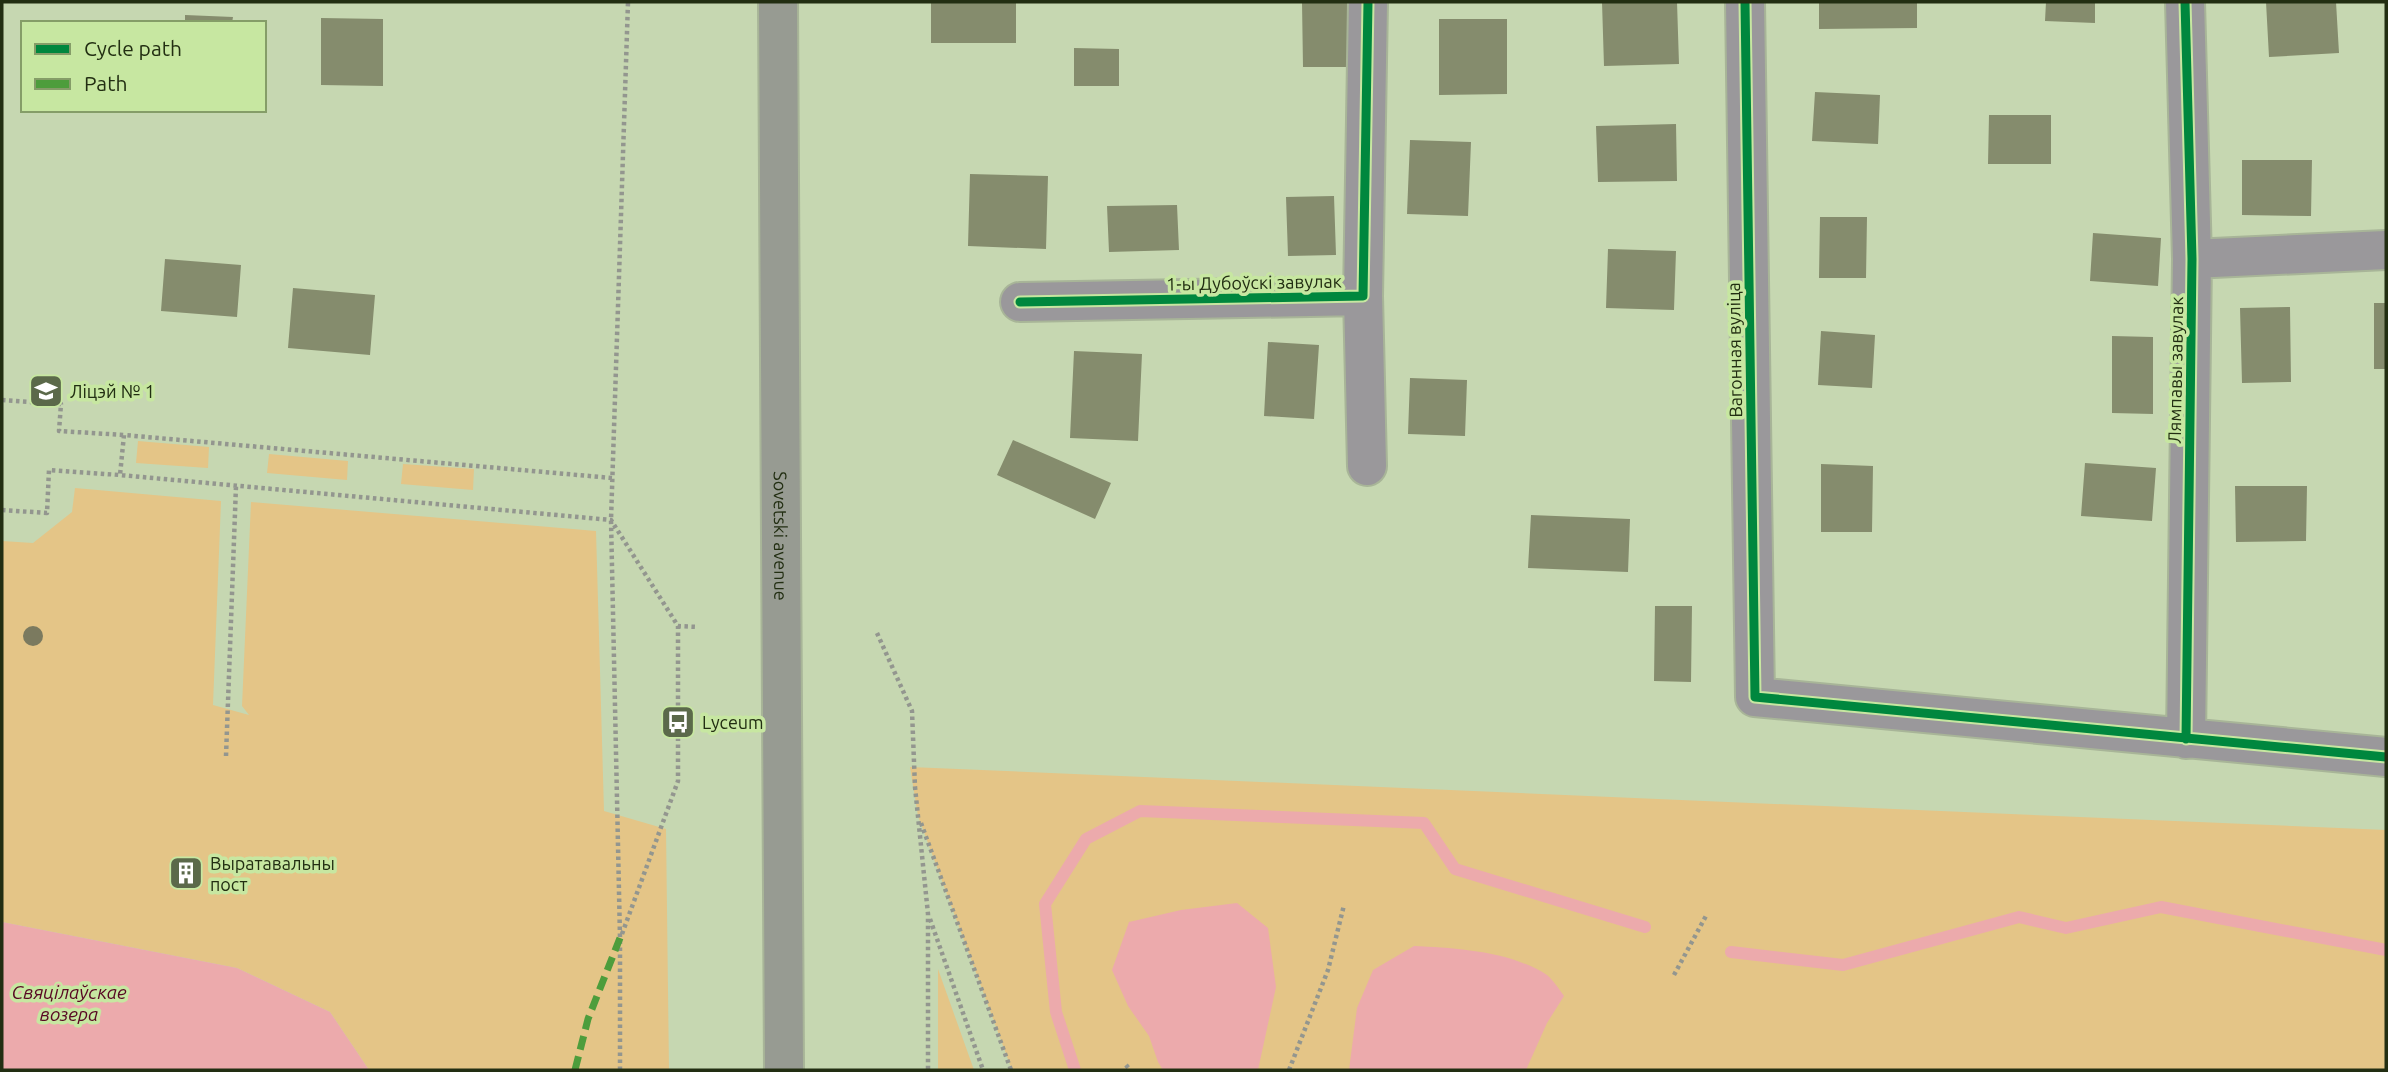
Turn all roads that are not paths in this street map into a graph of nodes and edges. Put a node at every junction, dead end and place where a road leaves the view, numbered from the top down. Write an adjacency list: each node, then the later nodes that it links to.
1 (778, 2): 12 (main road, Sovetski avenue)
2 (1368, 2): 7 (street, 1-ы Дубоўскі завулак)
3 (1745, 2): 10 (street, Вагонная вуліца)
4 (2185, 2): 6 (street, Лямпавы завулак)
5 (2386, 250): 6 (street)
6 (2192, 259): 10 (street, Лямпавы завулак)
7 (1363, 296): 8 (street, 1-ы Дубоўскі завулак); 9 (street)
8 (1020, 302)
9 (1367, 466)
10 (2186, 739): 11 (street)
11 (2386, 757)
12 (784, 1070)

